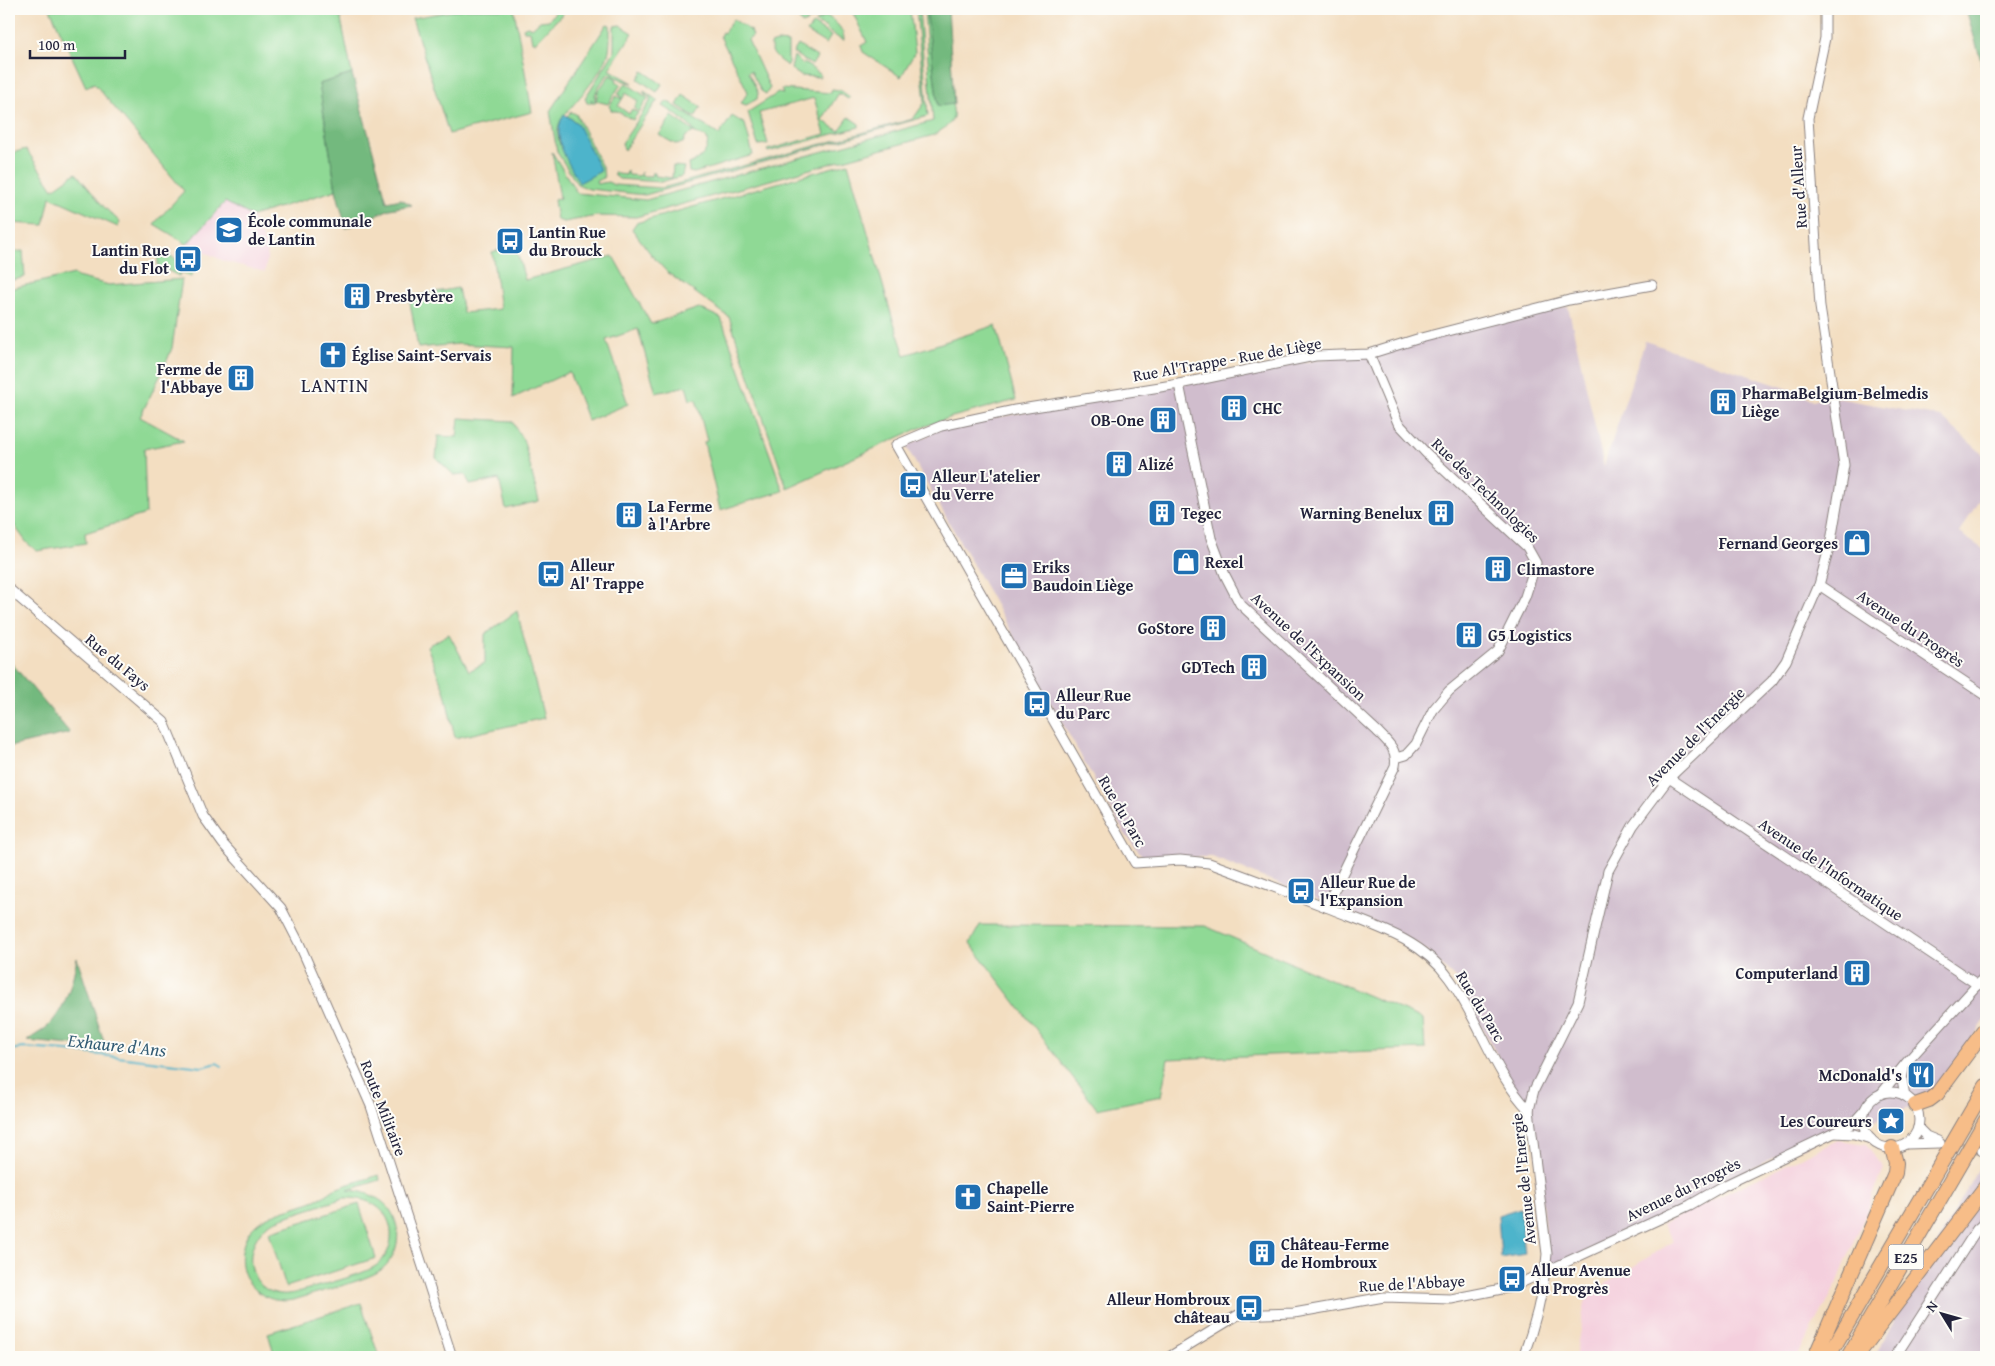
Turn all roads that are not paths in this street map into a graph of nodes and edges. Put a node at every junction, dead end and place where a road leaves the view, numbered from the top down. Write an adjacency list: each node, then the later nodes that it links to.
1 (1825, 9): 4 (street, Rue d'Alleur)
2 (1652, 285): 3 (street, Rue Al'Trappe - Rue de Liège)
3 (1369, 354): 5 (street, Rue Al'Trappe - Rue de Liège); 10 (street, Rue des Technologies)
4 (1828, 365): 7 (street, Avenue de l'Energie)
5 (1179, 384): 6 (street, Rue Al'Trappe - Rue de Liège); 10 (street, Avenue de l'Expansion)
6 (896, 445): 13 (street, Rue du Parc)
7 (1818, 584): 9 (street, Avenue du Progrès); 11 (street, Avenue de l'Energie)
8 (9, 589): 12 (street, Rue du Fays)
9 (1986, 696)
10 (1396, 758): 13 (street)
11 (1669, 778): 15 (street, Avenue de l'Informatique); 21 (street, Avenue de l'Energie)
12 (259, 884): 33 (street, Route Militaire)
13 (1326, 907): 21 (street, Rue du Parc)
14 (1986, 976): 15 (street)
15 (1978, 985): 17 (street)
16 (1986, 1028): 20 (highway)
17 (1906, 1064): 19 (street); 20 (street)
18 (1986, 1086): 37 (highway, E25)
19 (1881, 1094): 20 (street); 22 (street)
20 (1910, 1100): 24 (street)
21 (1529, 1110): 31 (street, Avenue de l'Energie)
22 (1864, 1111): 25 (street, Avenue du Progrès); 26 (street)
23 (1986, 1120): 32 (highway, E25)
24 (1918, 1128): 27 (street); 27 (street)
25 (1834, 1134): 26 (street, Avenue du Progrès); 31 (street, Avenue du Progrès)
26 (1871, 1139): 28 (street)
27 (1906, 1144): 28 (street)
28 (1892, 1148): 36 (highway)
29 (1986, 1186): 32 (highway)
30 (1986, 1221): 38 (street)
31 (1545, 1271): 34 (street, Rue de l'Abbaye); 35 (street, Avenue de l'Energie)
32 (1848, 1356)
33 (452, 1357)
34 (1169, 1357)
35 (1523, 1357)
36 (1815, 1357)
37 (1828, 1357)
38 (1895, 1357)

